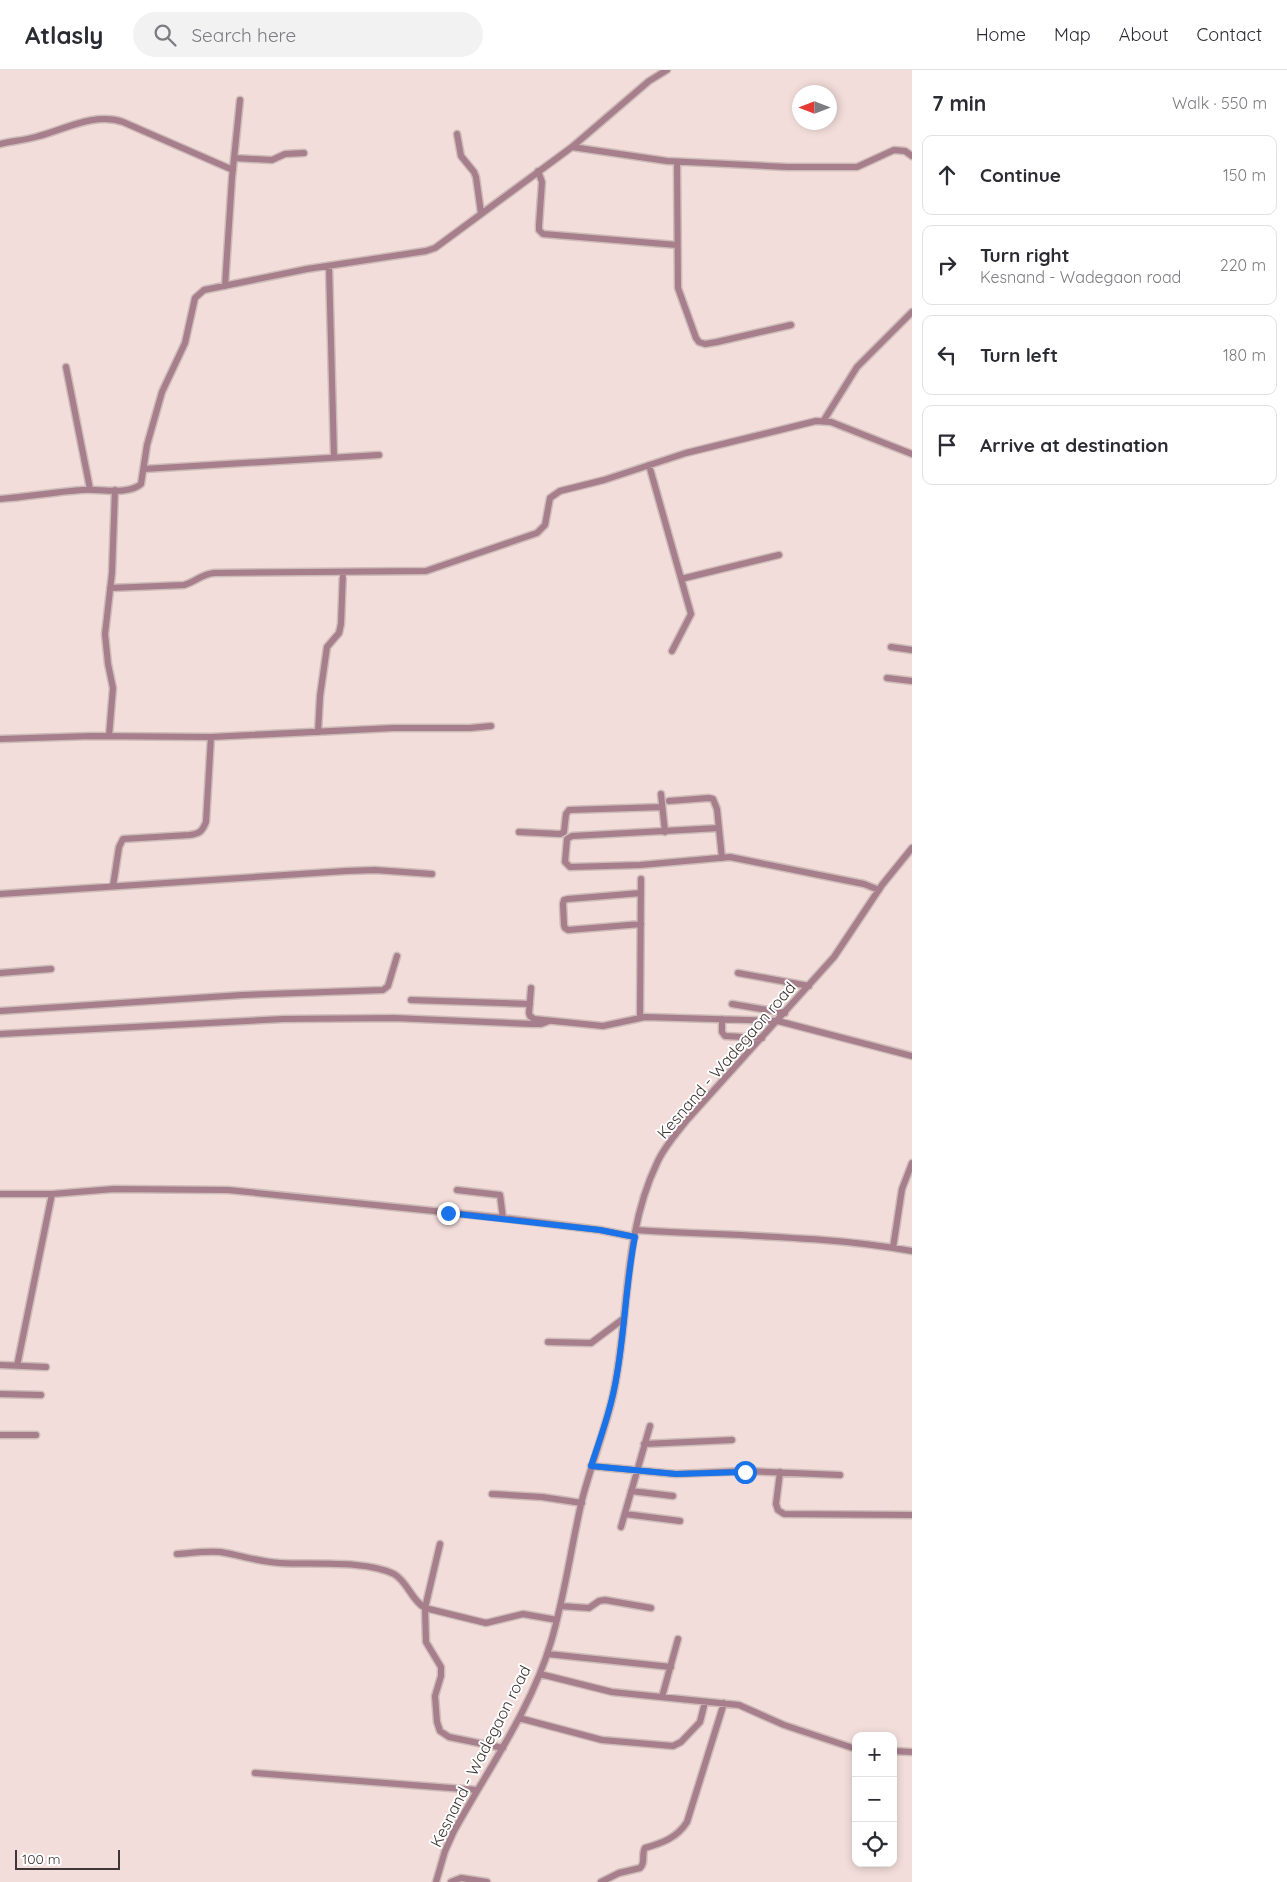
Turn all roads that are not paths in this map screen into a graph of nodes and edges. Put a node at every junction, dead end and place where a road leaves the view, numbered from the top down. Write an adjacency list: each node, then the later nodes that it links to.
1 (667, 70): 5 (street)
2 (240, 100): 8 (street)
3 (457, 134): 12 (street)
4 (0, 144): 10 (street)
5 (572, 146): 9 (street); 11 (street)
6 (304, 153): 8 (street)
7 (912, 156): 9 (street)
8 (234, 158): 10 (street)
9 (677, 162): 13 (street)
10 (232, 170): 15 (street)
11 (538, 172): 12 (street); 13 (street)
12 (481, 213): 14 (street)
13 (677, 245): 17 (street)
14 (328, 266): 15 (street); 22 (street)
15 (225, 286): 24 (street)
16 (912, 312): 19 (street)
17 (791, 324)
18 (66, 367): 25 (street)
19 (824, 420): 20 (street); 23 (street)
20 (912, 454)
21 (379, 455): 22 (street)
22 (334, 458): 24 (street)
23 (649, 465): 29 (street); 30 (street)
24 (144, 469): 26 (street)
25 (90, 489): 26 (street); 27 (street)
26 (114, 490): 31 (street)
27 (0, 499)
28 (779, 555): 30 (street)
29 (343, 572): 31 (street); 38 (street)
30 (681, 579): 34 (street)
31 (110, 588): 39 (street)
32 (891, 647): 33 (street)
33 (912, 650)
34 (672, 651)
35 (886, 678): 36 (street)
36 (912, 681)
37 (491, 726): 38 (street)
38 (318, 732): 40 (street)
39 (109, 736): 40 (street); 41 (street)
40 (211, 737): 54 (street)
41 (0, 739)
42 (661, 794): 44 (street)
43 (669, 801): 45 (street)
44 (662, 807): 47 (street); 48 (street)
45 (718, 828): 47 (street); 51 (street)
46 (519, 832): 48 (street)
47 (665, 832): 49 (street)
48 (562, 833): 49 (street)
49 (569, 838): 51 (street)
50 (912, 848): 55 (street, Kesnand - Wadegaon road)
51 (722, 858): 55 (street)
52 (432, 874): 54 (street)
53 (642, 878): 56 (street)
54 (113, 886): 57 (street)
55 (879, 890): 63 (street, Kesnand - Wadegaon road)
56 (641, 893): 58 (street); 58 (street)
57 (0, 894)
58 (641, 924): 70 (street)
59 (397, 956): 68 (street)
60 (51, 969): 61 (street)
61 (0, 973)
62 (738, 973): 63 (street)
63 (809, 986): 69 (street, Kesnand - Wadegaon road)
64 (531, 988): 66 (street)
65 (411, 1000): 66 (street)
66 (530, 1004): 72 (street)
67 (732, 1004): 69 (street)
68 (0, 1011)
69 (785, 1013): 73 (street, Kesnand - Wadegaon road)
70 (640, 1017): 71 (street); 72 (street)
71 (722, 1019): 73 (street); 75 (street)
72 (549, 1021): 74 (street)
73 (778, 1021): 75 (street, Kesnand - Wadegaon road); 76 (street)
74 (0, 1034)
75 (762, 1038): 82 (street, Kesnand - Wadegaon road)
76 (912, 1056)
77 (912, 1163): 83 (street)
78 (457, 1190): 81 (street)
79 (0, 1194): 80 (street)
80 (52, 1194): 81 (street); 88 (street)
81 (503, 1218): 82 (street)
82 (636, 1234): 83 (street); 85 (street, Kesnand - Wadegaon road)
83 (893, 1248): 84 (street)
84 (912, 1251)
85 (623, 1319): 86 (street); 97 (street, Kesnand - Wadegaon road)
86 (548, 1342)
87 (0, 1365): 88 (street)
88 (17, 1366): 89 (street)
89 (46, 1367)
90 (0, 1394): 91 (street)
91 (41, 1395)
92 (650, 1426): 96 (street)
93 (0, 1435): 94 (street)
94 (36, 1435)
95 (732, 1440): 96 (street)
96 (644, 1444): 98 (street)
97 (591, 1466): 98 (street); 104 (street, Kesnand - Wadegaon road)
98 (636, 1471): 99 (street); 101 (street)
99 (780, 1472): 100 (street); 106 (street)
100 (840, 1475)
101 (631, 1491): 103 (street); 105 (street)
102 (492, 1494): 104 (street)
103 (673, 1496)
104 (582, 1503): 111 (street, Kesnand - Wadegaon road)
105 (625, 1514): 107 (street); 108 (street)
106 (912, 1514)
107 (680, 1521)
108 (621, 1528)
109 (440, 1544): 112 (street)
110 (178, 1554): 112 (street)
111 (560, 1606): 113 (street); 114 (street, Kesnand - Wadegaon road)
112 (425, 1608): 114 (street); 123 (street)
113 (651, 1608)
114 (557, 1620): 116 (street, Kesnand - Wadegaon road)
115 (678, 1639): 117 (street)
116 (548, 1654): 117 (street); 118 (street, Kesnand - Wadegaon road)
117 (671, 1667): 119 (street)
118 (540, 1674): 119 (street); 122 (street, Kesnand - Wadegaon road)
119 (662, 1697): 120 (street)
120 (705, 1702): 121 (street); 122 (street)
121 (724, 1703): 124 (street); 132 (street)
122 (519, 1718): 123 (street, Kesnand - Wadegaon road)
123 (503, 1748): 128 (street, Kesnand - Wadegaon road)
124 (852, 1748)
125 (897, 1751): 126 (street)
126 (912, 1752)
127 (255, 1773): 128 (street)
128 (477, 1790): 129 (street, Kesnand - Wadegaon road)
129 (436, 1882)
130 (452, 1882): 131 (street)
131 (487, 1882)
132 (601, 1882)

